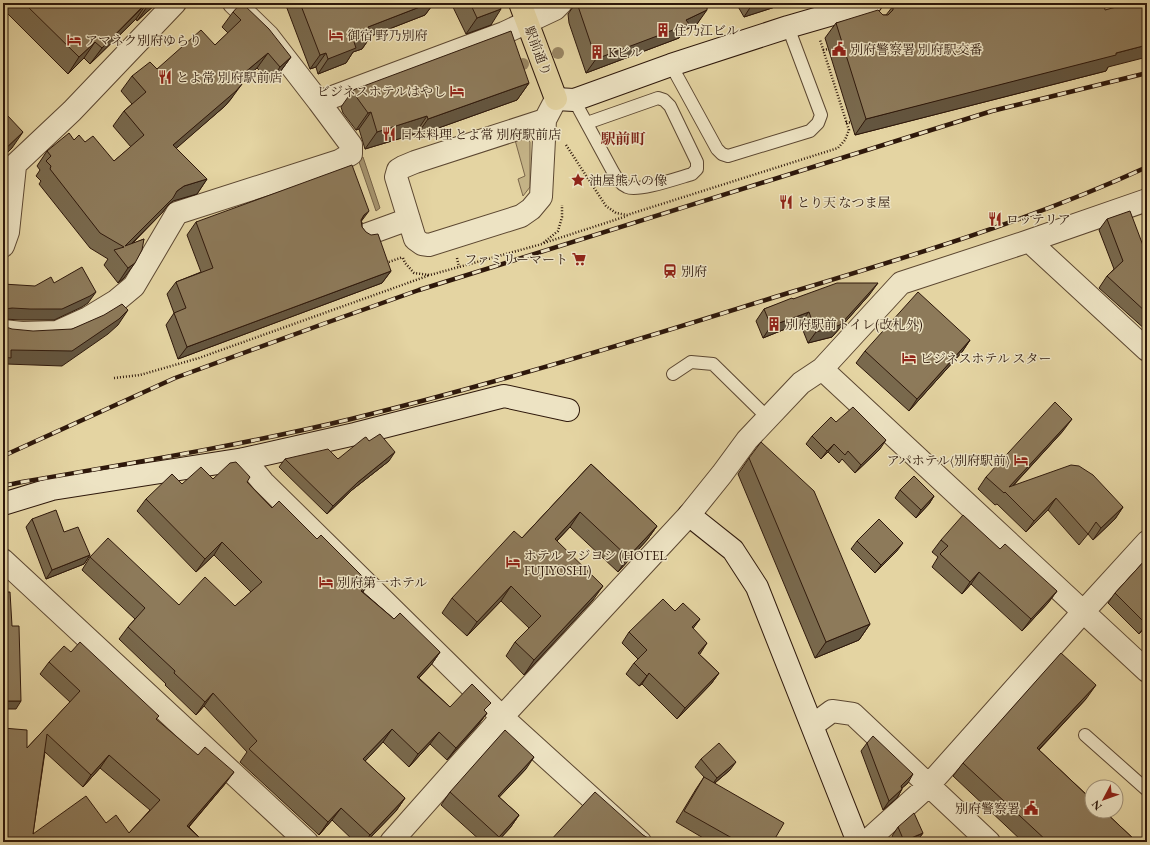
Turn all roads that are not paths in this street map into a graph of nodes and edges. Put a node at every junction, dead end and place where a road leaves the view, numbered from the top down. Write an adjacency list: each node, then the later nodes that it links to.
1 (175, 3): 13 (street)
2 (234, 3): 10 (street)
3 (561, 3): 6 (street)
4 (834, 8): 5 (street); 7 (street)
5 (872, 8)
6 (524, 13): 9 (main road, 駅前通り); 10 (street)
7 (788, 27): 8 (street); 8 (lane)
8 (672, 65): 9 (street)
9 (565, 99): 11 (street); 12 (lane)
10 (319, 102): 19 (street)
11 (545, 120): 15 (street); 15 (street)
12 (587, 123): 12 (lane)
13 (9, 171): 18 (street)
14 (1147, 200): 17 (street)
15 (409, 219): 16 (street)
16 (365, 235)
17 (1029, 241): 20 (street); 21 (street)
18 (3, 246)
19 (3, 331)
20 (1147, 350)
21 (822, 369): 24 (street); 30 (street)
22 (673, 374): 24 (lane)
23 (568, 410): 25 (street)
24 (768, 418): 27 (street)
25 (244, 459): 26 (street); 32 (street)
26 (3, 504)
27 (689, 514): 32 (street); 33 (street)
28 (1147, 542): 30 (street)
29 (3, 560): 37 (street)
30 (1083, 612): 31 (street); 35 (street)
31 (1147, 671)
32 (502, 716): 38 (street); 39 (street)
33 (812, 726): 35 (street); 40 (street)
34 (1085, 735): 36 (lane)
35 (928, 786): 41 (street); 42 (street)
36 (1147, 790)
37 (307, 842)
38 (391, 842)
39 (640, 842)
40 (858, 842)
41 (866, 842)
42 (989, 842)

